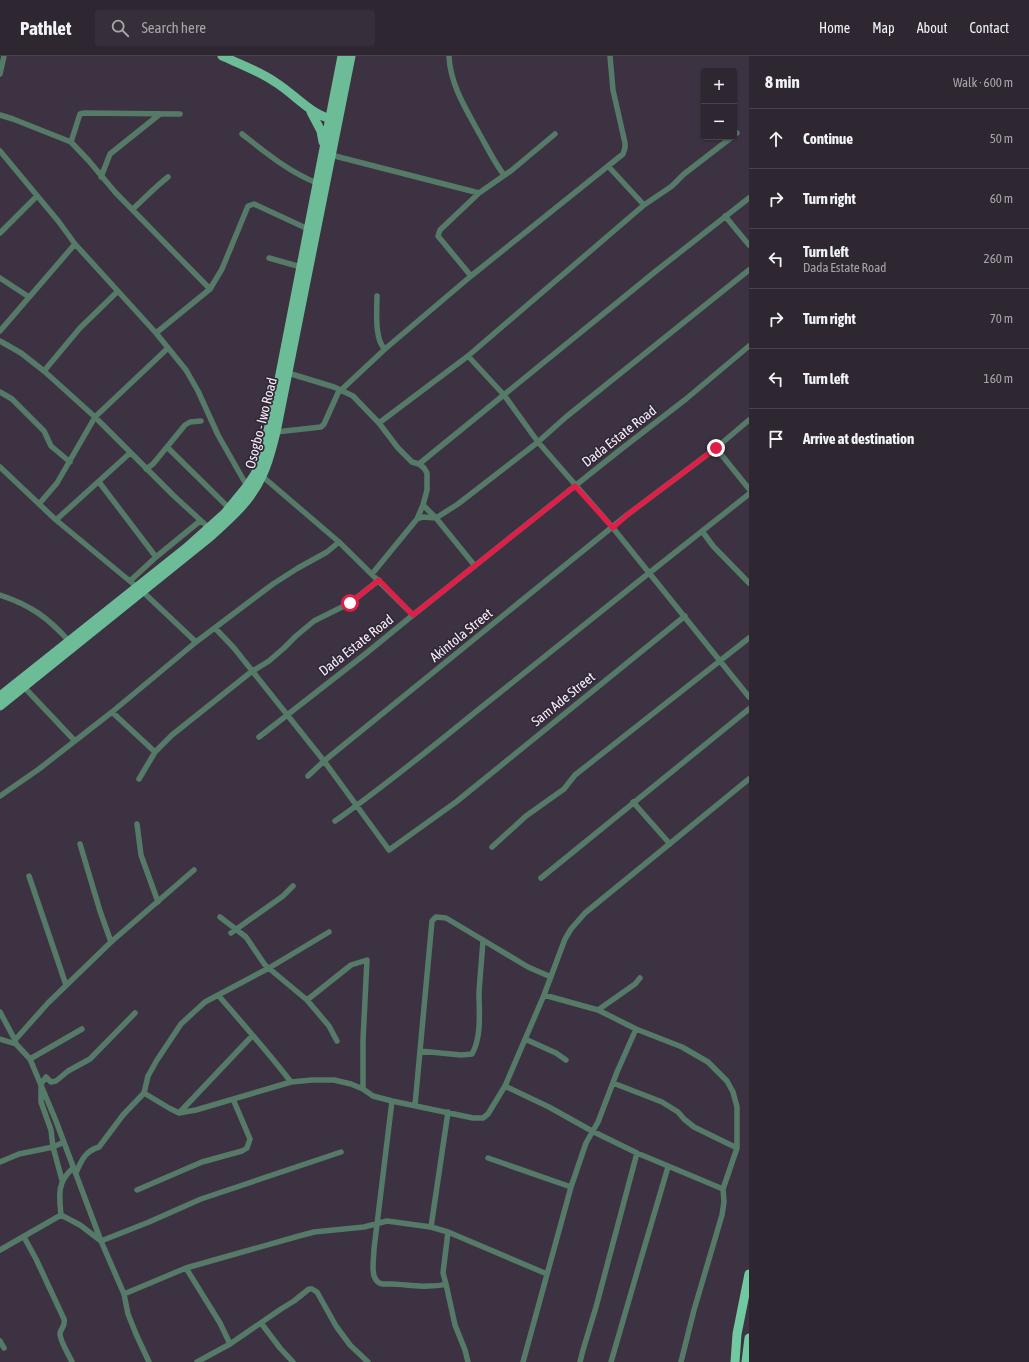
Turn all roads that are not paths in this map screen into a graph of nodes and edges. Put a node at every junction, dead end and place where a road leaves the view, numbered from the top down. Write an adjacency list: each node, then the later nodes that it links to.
1 (4, 56): 7 (street)
2 (222, 56): 8 (main road)
3 (342, 56): 12 (main road, Osogbo - Iwo Road)
4 (351, 56): 12 (main road, Osogbo - Iwo Road)
5 (449, 56): 20 (street)
6 (610, 56): 19 (street)
7 (0, 74)
8 (309, 109): 12 (main road); 18 (main road)
9 (160, 114): 10 (street); 16 (street); 21 (street)
10 (180, 114)
11 (0, 116): 16 (street)
12 (333, 120): 18 (main road, Osogbo - Iwo Road)
13 (242, 134): 23 (street)
14 (555, 134): 20 (street)
15 (728, 140): 27 (street)
16 (71, 142): 21 (street)
17 (0, 151): 25 (street)
18 (327, 152): 23 (main road, Osogbo - Iwo Road); 24 (street); 51 (main road, Osogbo - Iwo Road)
19 (608, 166): 27 (street); 37 (street)
20 (504, 175): 24 (street)
21 (101, 176): 28 (street)
22 (168, 177): 28 (street)
23 (317, 182): 30 (main road, Osogbo - Iwo Road)
24 (479, 193): 37 (street)
25 (37, 196): 31 (street); 32 (street)
26 (749, 198): 29 (street)
27 (644, 205): 49 (street)
28 (133, 209): 39 (street)
29 (725, 216): 33 (street); 54 (street)
30 (308, 229): 35 (main road, Osogbo - Iwo Road); 39 (street)
31 (0, 233)
32 (75, 244): 40 (street); 42 (street)
33 (749, 245)
34 (269, 258): 35 (street)
35 (301, 267): 70 (main road, Osogbo - Iwo Road)
36 (749, 270): 60 (street)
37 (471, 276): 48 (street)
38 (0, 278): 42 (street)
39 (210, 289): 44 (street)
40 (118, 292): 44 (street); 50 (street)
41 (377, 296): 48 (street)
42 (29, 297): 43 (street)
43 (0, 331)
44 (156, 333): 47 (street)
45 (0, 341): 50 (street)
46 (749, 346): 71 (street, Dada Estate Road)
47 (168, 348): 55 (street); 70 (street)
48 (384, 349): 52 (street)
49 (468, 356): 54 (street); 58 (street)
50 (44, 371): 55 (street)
51 (288, 374): 52 (street); 59 (main road, Osogbo - Iwo Road)
52 (341, 390): 58 (street); 59 (street)
53 (0, 392): 64 (street)
54 (504, 395): 60 (street); 65 (street)
55 (95, 417): 63 (street); 64 (street)
56 (749, 420): 62 (street, Akintola Street)
57 (201, 421): 61 (street)
58 (379, 424): 65 (street)
59 (276, 432): 68 (main road, Osogbo - Iwo Road)
60 (538, 442): 71 (street); 77 (street)
61 (167, 447): 67 (street); 76 (street)
62 (716, 448): 72 (street); 82 (street, Akintola Street)
63 (130, 453): 67 (street); 69 (street)
64 (70, 462): 74 (street)
65 (419, 464): 75 (street)
66 (0, 467): 74 (street)
67 (146, 469): 80 (street)
68 (262, 476): 84 (street); 91 (main road, Osogbo - Iwo Road)
69 (99, 482): 79 (street); 85 (street)
70 (247, 486): 76 (main road, Osogbo - Iwo Road)
71 (575, 486): 82 (street); 86 (street, Dada Estate Road)
72 (749, 489)
73 (749, 494): 83 (street)
74 (39, 504): 79 (street)
75 (423, 506): 77 (street); 78 (street)
76 (229, 508): 81 (main road, Osogbo - Iwo Road)
77 (436, 518): 78 (street); 86 (street)
78 (417, 519): 88 (street)
79 (56, 520): 91 (street)
80 (200, 521): 81 (street); 85 (street)
81 (209, 528): 91 (main road, Osogbo - Iwo Road)
82 (613, 528): 87 (street); 111 (street, Akintola Street)
83 (702, 531): 87 (street); 90 (street)
84 (339, 542): 88 (street); 95 (street)
85 (156, 557): 91 (street)
86 (474, 566): 93 (street, Dada Estate Road)
87 (648, 573): 94 (street); 117 (street)
88 (372, 574): 89 (street)
89 (379, 580): 93 (street); 100 (street)
90 (749, 583)
91 (136, 587): 97 (main road, Osogbo - Iwo Road); 98 (street); 101 (main road, Osogbo - Iwo Road)
92 (0, 595): 97 (street)
93 (413, 615): 107 (street, Dada Estate Road)
94 (685, 616): 99 (street); 117 (street, Sam Ade Street)
95 (216, 628): 98 (street); 100 (street)
96 (749, 638): 99 (street)
97 (69, 641): 102 (main road, Osogbo - Iwo Road)
98 (196, 642): 106 (street)
99 (721, 661): 103 (street); 122 (street)
100 (251, 672): 107 (street); 110 (street)
101 (24, 687): 104 (main road, Osogbo - Iwo Road); 109 (street)
102 (0, 696)
103 (749, 697)
104 (0, 706)
105 (749, 709): 116 (street)
106 (112, 712): 109 (street); 110 (street)
107 (286, 714): 108 (street, Dada Estate Road); 111 (street)
108 (259, 737)
109 (74, 740): 115 (street)
110 (155, 752): 113 (street)
111 (324, 761): 112 (street, Akintola Street); 117 (street)
112 (308, 776)
113 (139, 779)
114 (749, 779): 121 (street)
115 (0, 796)
116 (633, 802): 121 (street); 125 (street)
117 (357, 806): 118 (street)
118 (335, 821)
119 (137, 824): 127 (street)
120 (80, 844): 133 (street)
121 (670, 844): 135 (street)
122 (492, 847)
123 (194, 870): 127 (street)
124 (29, 876): 137 (street)
125 (541, 878)
126 (293, 886): 129 (street)
127 (158, 902): 133 (street)
128 (220, 916): 129 (street)
129 (236, 929): 131 (street); 134 (street)
130 (329, 932): 134 (street)
131 (231, 933)
132 (483, 940): 135 (street); 151 (street); 151 (street)
133 (111, 942): 137 (street)
134 (269, 968): 138 (street); 140 (street)
135 (551, 977): 139 (street)
136 (640, 978): 141 (street)
137 (66, 985): 150 (street)
138 (218, 995): 146 (street); 159 (street)
139 (544, 995): 141 (street); 148 (street)
140 (307, 1000): 149 (street); 158 (street)
141 (598, 1010): 145 (street)
142 (0, 1012): 150 (street)
143 (135, 1013): 156 (street)
144 (82, 1029): 152 (street)
145 (636, 1029): 155 (street); 168 (street)
146 (252, 1036): 154 (street); 163 (street)
147 (0, 1039): 150 (street)
148 (525, 1039): 153 (street); 157 (street)
149 (337, 1041)
150 (16, 1042): 152 (street)
151 (420, 1051): 162 (street)
152 (30, 1059): 156 (street)
153 (566, 1060)
154 (291, 1082): 158 (street); 160 (street)
155 (613, 1083): 165 (street); 168 (street)
156 (41, 1084): 166 (street); 167 (street)
157 (505, 1086): 164 (street); 165 (street)
158 (362, 1089): 161 (street)
159 (144, 1093): 163 (street); 172 (street)
160 (233, 1099): 163 (street); 181 (street)
161 (392, 1101): 162 (street); 183 (street)
162 (415, 1105): 164 (street)
163 (179, 1112)
164 (448, 1112): 184 (street)
165 (592, 1131): 170 (street); 179 (street)
166 (64, 1142): 167 (street); 173 (street)
167 (53, 1147): 174 (street); 178 (street)
168 (736, 1148): 180 (street)
169 (340, 1152): 187 (street)
170 (637, 1153): 175 (street); 206 (street)
171 (488, 1158): 179 (street)
172 (81, 1159): 173 (street); 177 (street)
173 (71, 1160): 176 (street)
174 (0, 1162)
175 (668, 1167): 180 (street); 207 (street)
176 (73, 1168): 177 (street); 178 (street)
177 (76, 1174): 187 (street)
178 (62, 1180): 182 (street)
179 (571, 1187): 190 (street)
180 (723, 1188): 208 (street)
181 (137, 1190)
182 (60, 1215): 186 (street); 187 (street)
183 (377, 1224): 184 (street); 189 (street); 192 (street)
184 (431, 1228): 185 (street)
185 (448, 1232): 190 (street); 192 (street)
186 (24, 1237): 188 (street); 200 (street)
187 (101, 1241): 193 (street)
188 (1, 1248)
189 (186, 1268): 193 (street); 197 (street)
190 (547, 1274): 205 (street)
191 (749, 1274): 209 (highway)
192 (446, 1284): 204 (street)
193 (124, 1294): 201 (street)
194 (261, 1323): 197 (street); 202 (street); 203 (street)
195 (749, 1338): 210 (highway)
196 (0, 1341): 198 (street)
197 (230, 1344): 199 (street)
198 (4, 1348)
199 (202, 1361)
200 (72, 1362)
201 (149, 1362)
202 (293, 1362)
203 (368, 1362)
204 (468, 1362)
205 (523, 1362)
206 (580, 1362)
207 (611, 1362)
208 (681, 1362)
209 (735, 1362)
210 (746, 1362)

